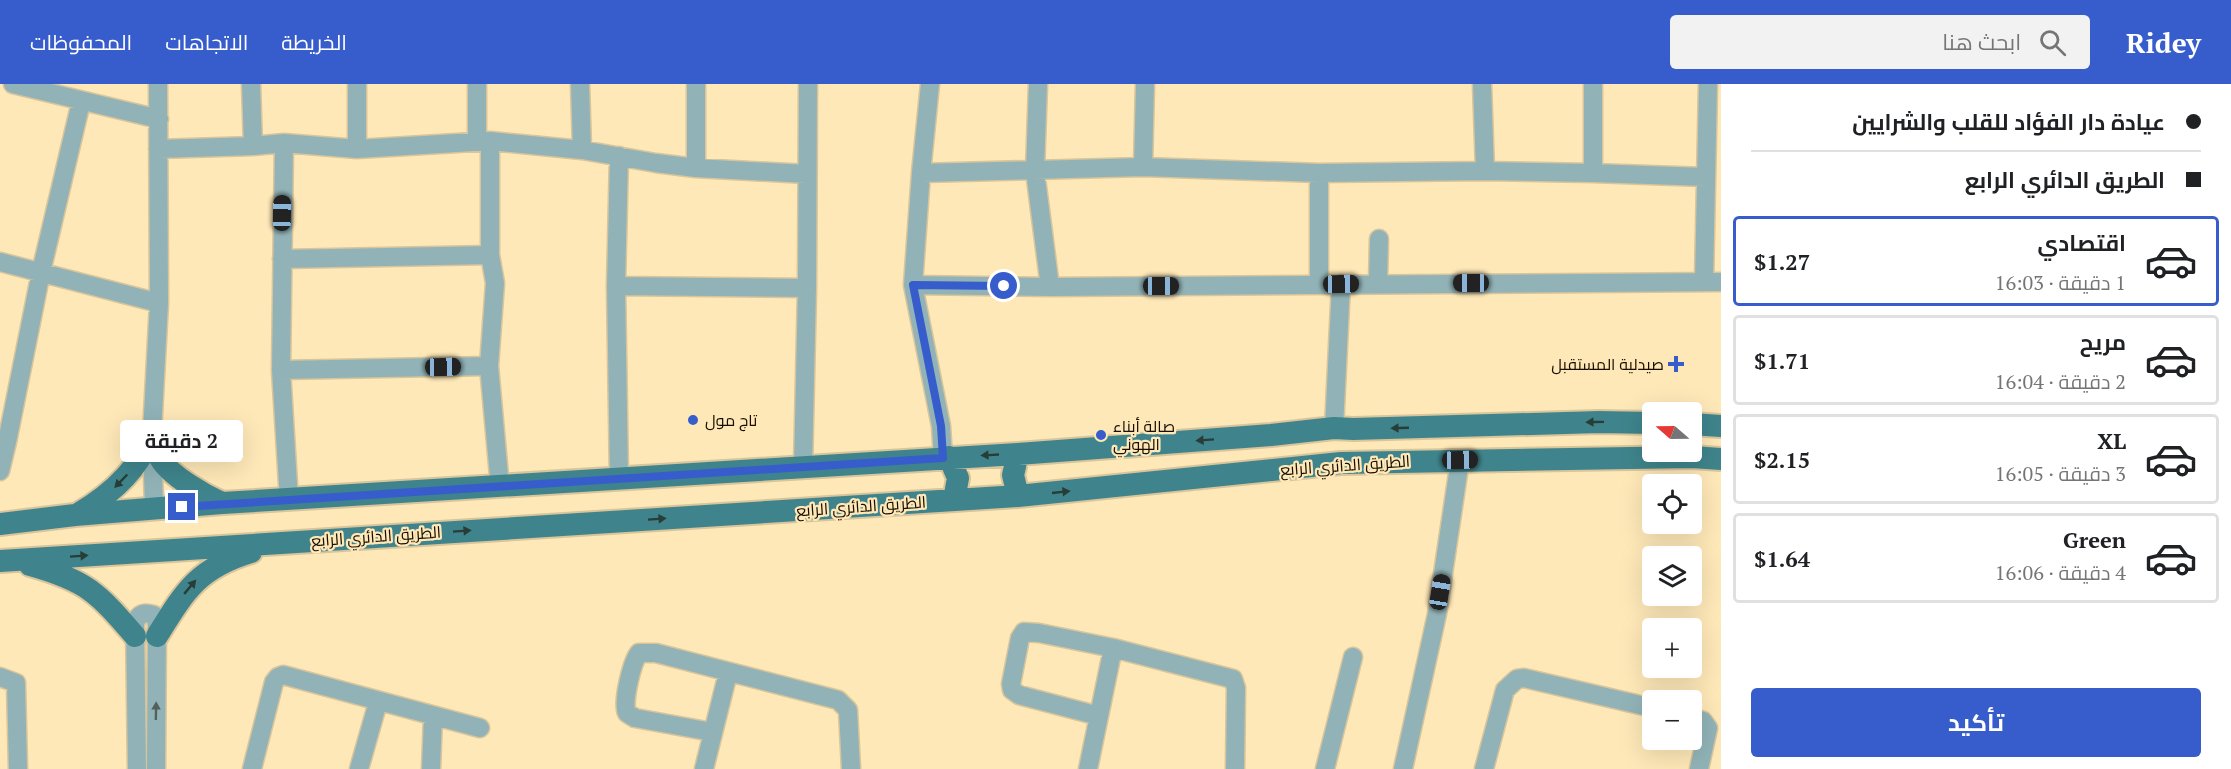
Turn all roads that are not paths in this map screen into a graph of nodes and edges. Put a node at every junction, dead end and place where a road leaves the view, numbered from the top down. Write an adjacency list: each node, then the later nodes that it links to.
1 (13, 84): 15 (street)
2 (158, 84): 16 (street)
3 (251, 84): 19 (street)
4 (357, 84): 21 (street)
5 (477, 84): 17 (street)
6 (580, 84): 22 (street)
7 (696, 84): 25 (street)
8 (808, 84): 31 (street)
9 (930, 84): 28 (street)
10 (1038, 84): 26 (street)
11 (1144, 84): 24 (street)
12 (1482, 84): 27 (street)
13 (1593, 84): 29 (street)
14 (1708, 84): 32 (street)
15 (81, 102): 16 (street); 37 (street)
16 (159, 119): 20 (street)
17 (483, 141): 21 (street); 22 (street); 34 (street)
18 (284, 143): 19 (street); 21 (street); 35 (street)
19 (253, 146): 20 (street)
20 (158, 149): 46 (street)
21 (357, 149)
22 (582, 150): 23 (street)
23 (619, 156): 25 (street); 43 (street)
24 (1143, 167): 26 (street); 30 (street)
25 (696, 168): 31 (street)
26 (1035, 171): 28 (street); 44 (street)
27 (1485, 171): 29 (street); 30 (street)
28 (921, 172): 41 (street)
29 (1593, 172): 32 (street)
30 (1319, 173): 42 (street)
31 (807, 174): 45 (street)
32 (1706, 177): 38 (street)
33 (1379, 239): 39 (street)
34 (489, 255): 35 (street); 47 (street)
35 (282, 259): 48 (street)
36 (0, 262): 37 (street)
37 (41, 272): 46 (street); 54 (street)
38 (1712, 282): 39 (street)
39 (1378, 283): 40 (street)
40 (1341, 284): 42 (street); 52 (street)
41 (913, 285): 44 (street); 56 (street)
42 (1318, 285): 44 (street)
43 (616, 286): 45 (street); 65 (street)
44 (1050, 287)
45 (807, 288): 63 (street)
46 (159, 303): 53 (street)
47 (489, 366): 48 (street); 66 (street)
48 (281, 370): 68 (street)
49 (1642, 423): 52 (main road, الطريق الدائري الرابع, one-way to 52)
50 (1702, 425): 51 (main road)
51 (1721, 426)
52 (1334, 428): 55 (main road, الطريق الدائري الرابع, one-way to 55)
53 (152, 437): 70 (main road); 71 (street); 72 (main road, one-way to 72)
54 (3, 442): 64 (street)
55 (1018, 454): 56 (main road, الطريق الدائري الرابع, one-way to 56); 67 (main road)
56 (946, 458): 63 (main road, الطريق الدائري الرابع); 69 (main road)
57 (1642, 458): 60 (main road, الطريق الدائري الرابع)
58 (1702, 458): 59 (main road, الطريق الدائري الرابع)
59 (1721, 459)
60 (1460, 460): 67 (main road, الطريق الدائري الرابع, one-way to 60); 100 (street)
61 (1702, 460): 62 (main road)
62 (1721, 467)
63 (803, 468): 65 (main road, الطريق الدائري الرابع)
64 (0, 471)
65 (619, 478): 66 (main road, الطريق الدائري الرابع)
66 (500, 487): 68 (main road, الطريق الدائري الرابع)
67 (1018, 496): 69 (main road, الطريق الدائري الرابع)
68 (290, 500): 70 (main road, الطريق الدائري الرابع)
69 (954, 500): 74 (main road, الطريق الدائري الرابع, one-way to 69)
70 (222, 503): 71 (main road, الطريق الدائري الرابع)
71 (154, 509): 72 (main road, الطريق الدائري الرابع)
72 (75, 515): 73 (main road, الطريق الدائري الرابع)
73 (0, 524)
74 (287, 542): 75 (main road, الطريق الدائري الرابع, one-way to 74); 76 (main road, one-way to 74)
75 (7, 561): 76 (main road)
76 (146, 636): 90 (street); 91 (street, one-way to 76)
77 (1113, 648): 84 (street); 84 (street); 98 (street)
78 (1353, 657): 99 (street)
79 (728, 673): 87 (street); 87 (street); 96 (street)
80 (0, 677): 89 (street)
81 (378, 702): 83 (street); 92 (street); 93 (street)
82 (1642, 705): 101 (street)
83 (433, 716): 86 (street); 94 (street)
84 (1099, 716): 97 (street)
85 (1702, 721): 88 (street)
86 (480, 728)
87 (712, 732): 95 (street)
88 (1714, 736): 102 (street)
89 (18, 769)
90 (137, 769)
91 (156, 769)
92 (252, 769)
93 (359, 769)
94 (432, 769)
95 (704, 769)
96 (851, 769)
97 (1088, 769)
98 (1235, 769)
99 (1325, 769)
100 (1403, 769)
101 (1484, 769)
102 (1699, 769)

